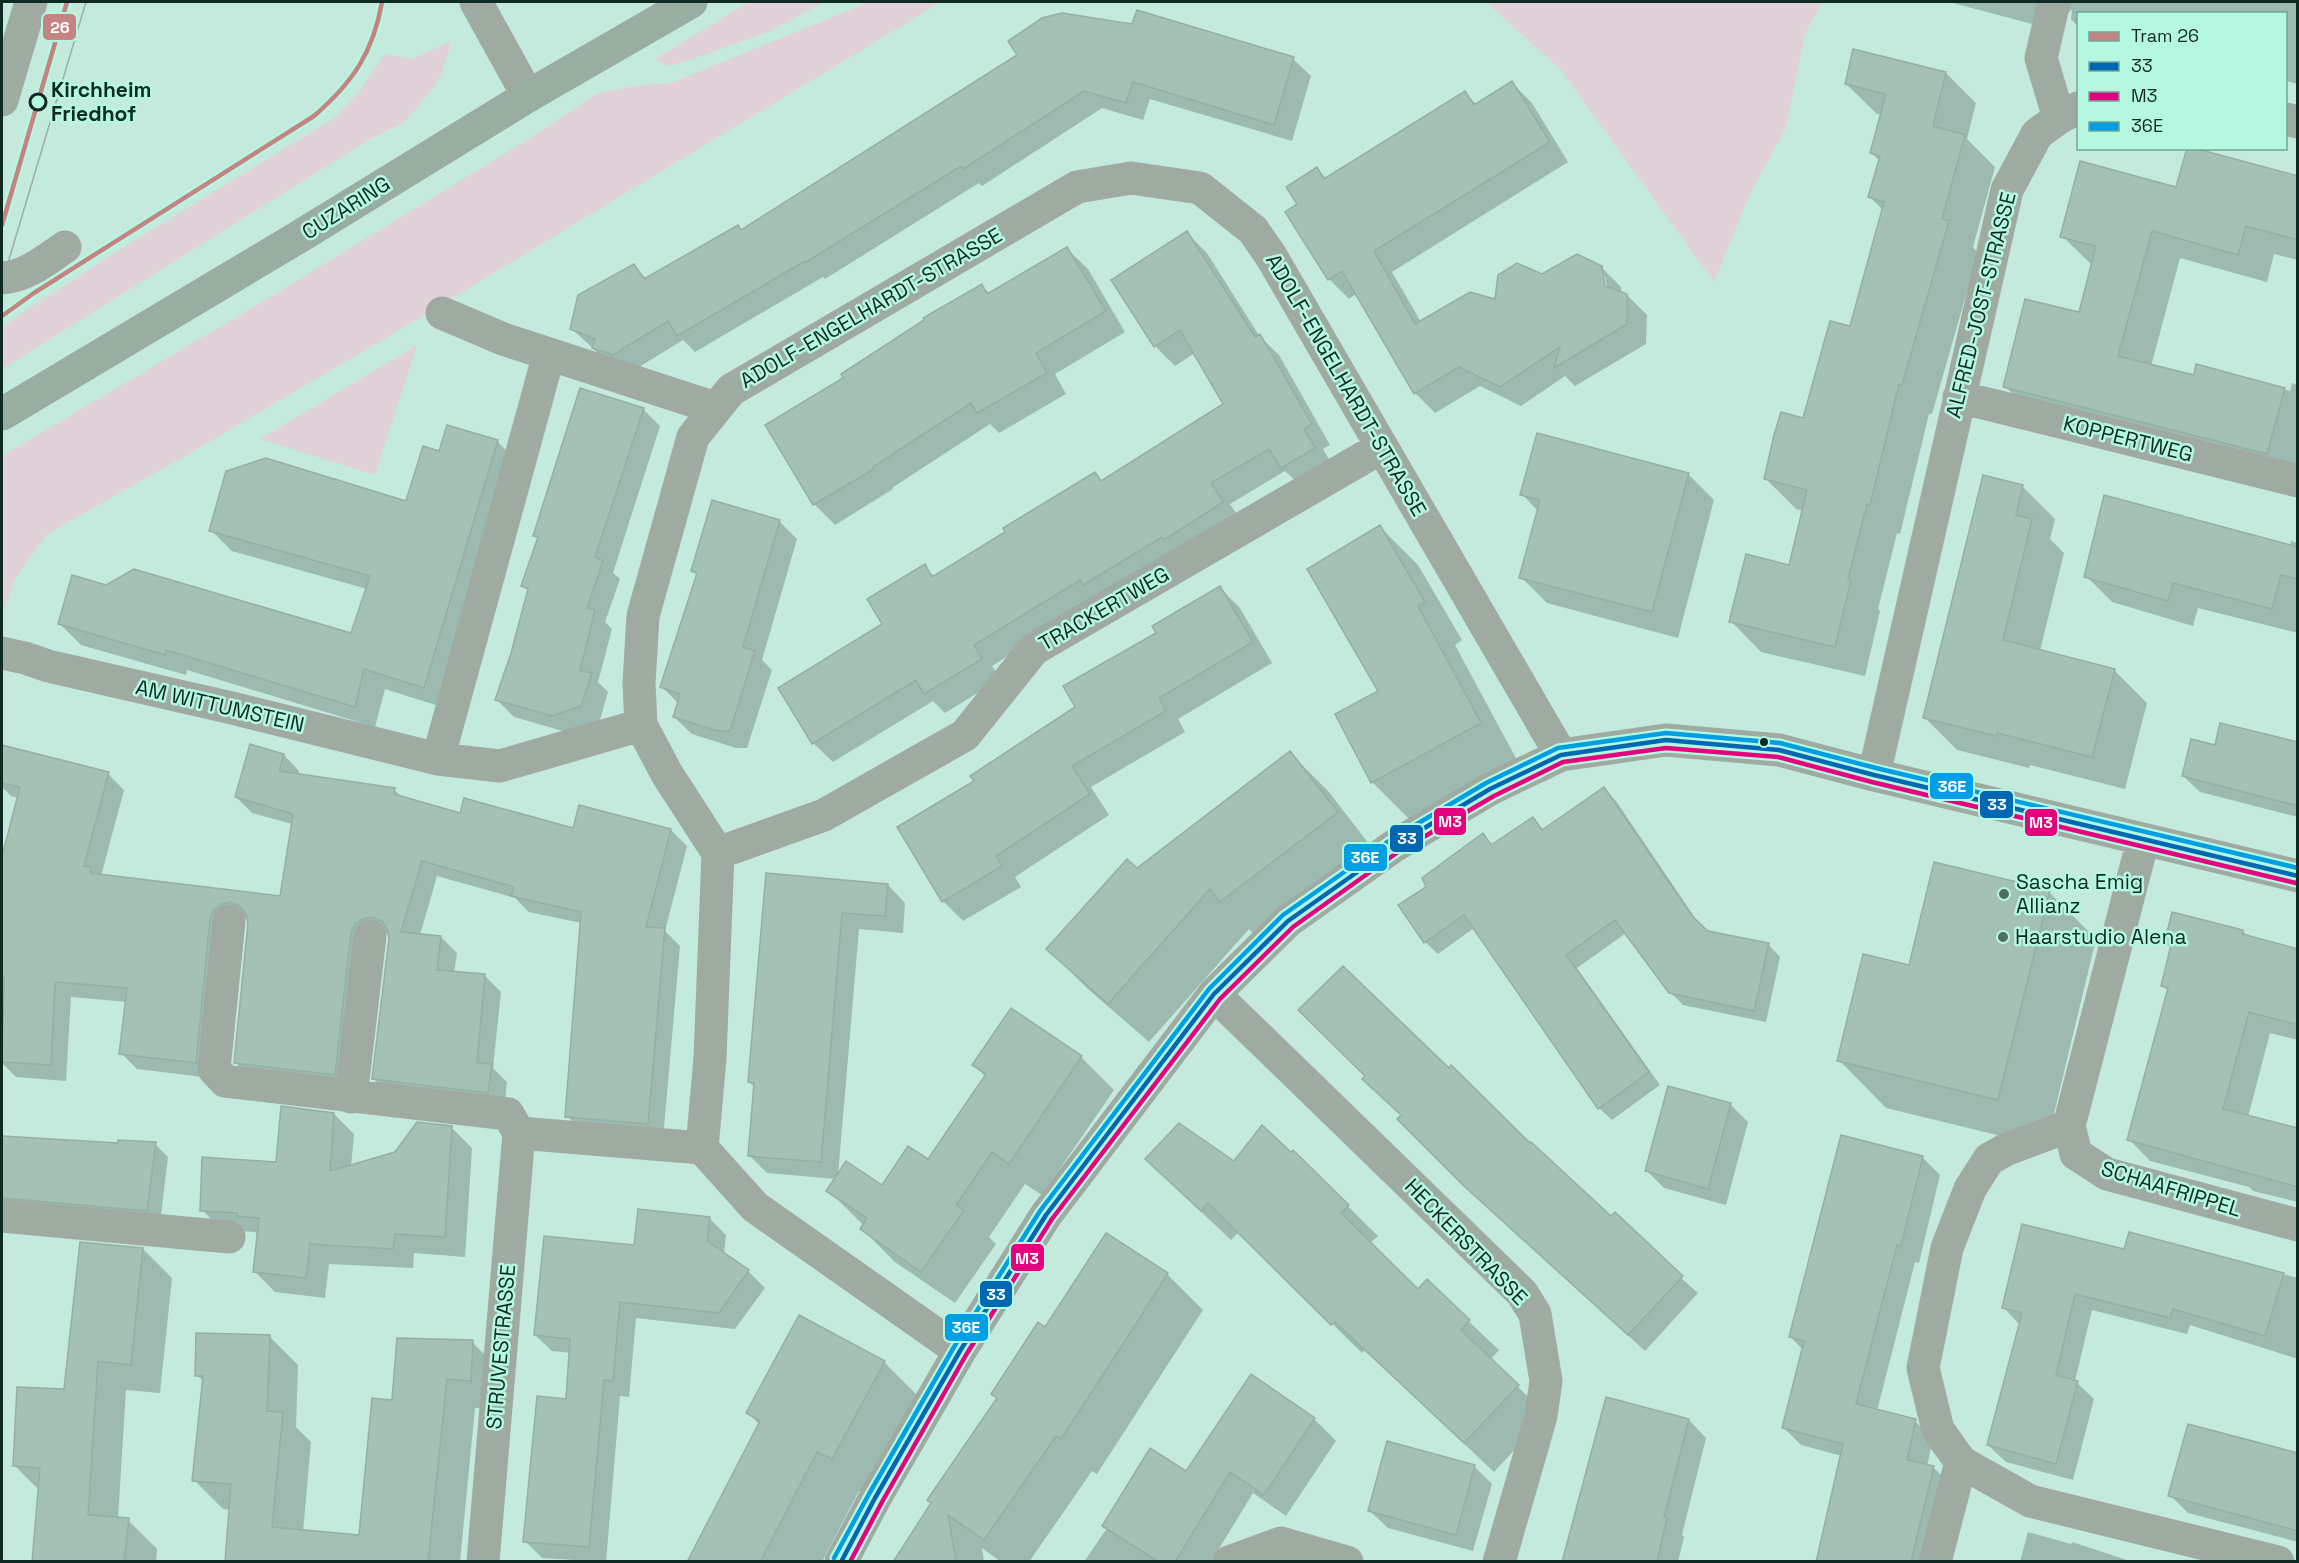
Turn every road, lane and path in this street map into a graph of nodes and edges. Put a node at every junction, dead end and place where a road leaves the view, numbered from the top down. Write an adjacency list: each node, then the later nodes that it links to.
1 (31, 2): 6 (street)
2 (476, 2): 5 (street)
3 (691, 2): 5 (main road, CUZARING)
4 (2054, 2): 7 (street)
5 (528, 96): 14 (main road, CUZARING)
6 (2, 100)
7 (2069, 113): 12 (street, ALFRED-JOST-STRASSE)
8 (65, 248): 9 (street)
9 (2, 278)
10 (442, 313): 11 (street)
11 (549, 354): 13 (street); 20 (street)
12 (1959, 397): 16 (street, KOPPERTWEG); 21 (street, ALFRED-JOST-STRASSE)
13 (715, 408): 15 (street, ADOLF-ENGELHARDT-STRASSE); 18 (street, ADOLF-ENGELHARDT-STRASSE)
14 (2, 414)
15 (1382, 447): 19 (street, ADOLF-ENGELHARDT-STRASSE); 23 (street, TRACKERTWEG)
16 (2298, 481)
17 (2, 653): 20 (street, AM WITTUMSTEIN)
18 (641, 725): 20 (street, AM WITTUMSTEIN); 23 (street, ADOLF-ENGELHARDT-STRASSE)
19 (1561, 755): 21 (street); 27 (street)
20 (438, 759)
21 (1874, 775): 22 (street)
22 (2143, 840): 24 (street); 29 (street)
23 (718, 853): 31 (street)
24 (2298, 876)
25 (229, 921): 28 (street)
26 (370, 936): 28 (street)
27 (1214, 994): 35 (street); 41 (street, HECKERSTRASSE)
28 (351, 1097): 30 (street)
29 (2069, 1126): 33 (street, SCHAAFRIPPEL); 36 (street)
30 (519, 1133): 31 (street); 37 (street, STRUVESTRASSE)
31 (702, 1148): 35 (street)
32 (2, 1216): 34 (street)
33 (2298, 1226)
34 (229, 1237)
35 (960, 1351): 38 (street)
36 (1961, 1462): 42 (street); 43 (street)
37 (483, 1562)
38 (841, 1562)
39 (1229, 1562): 40 (street)
40 (1347, 1562)
41 (1499, 1562)
42 (1935, 1562)
43 (2278, 1562)

